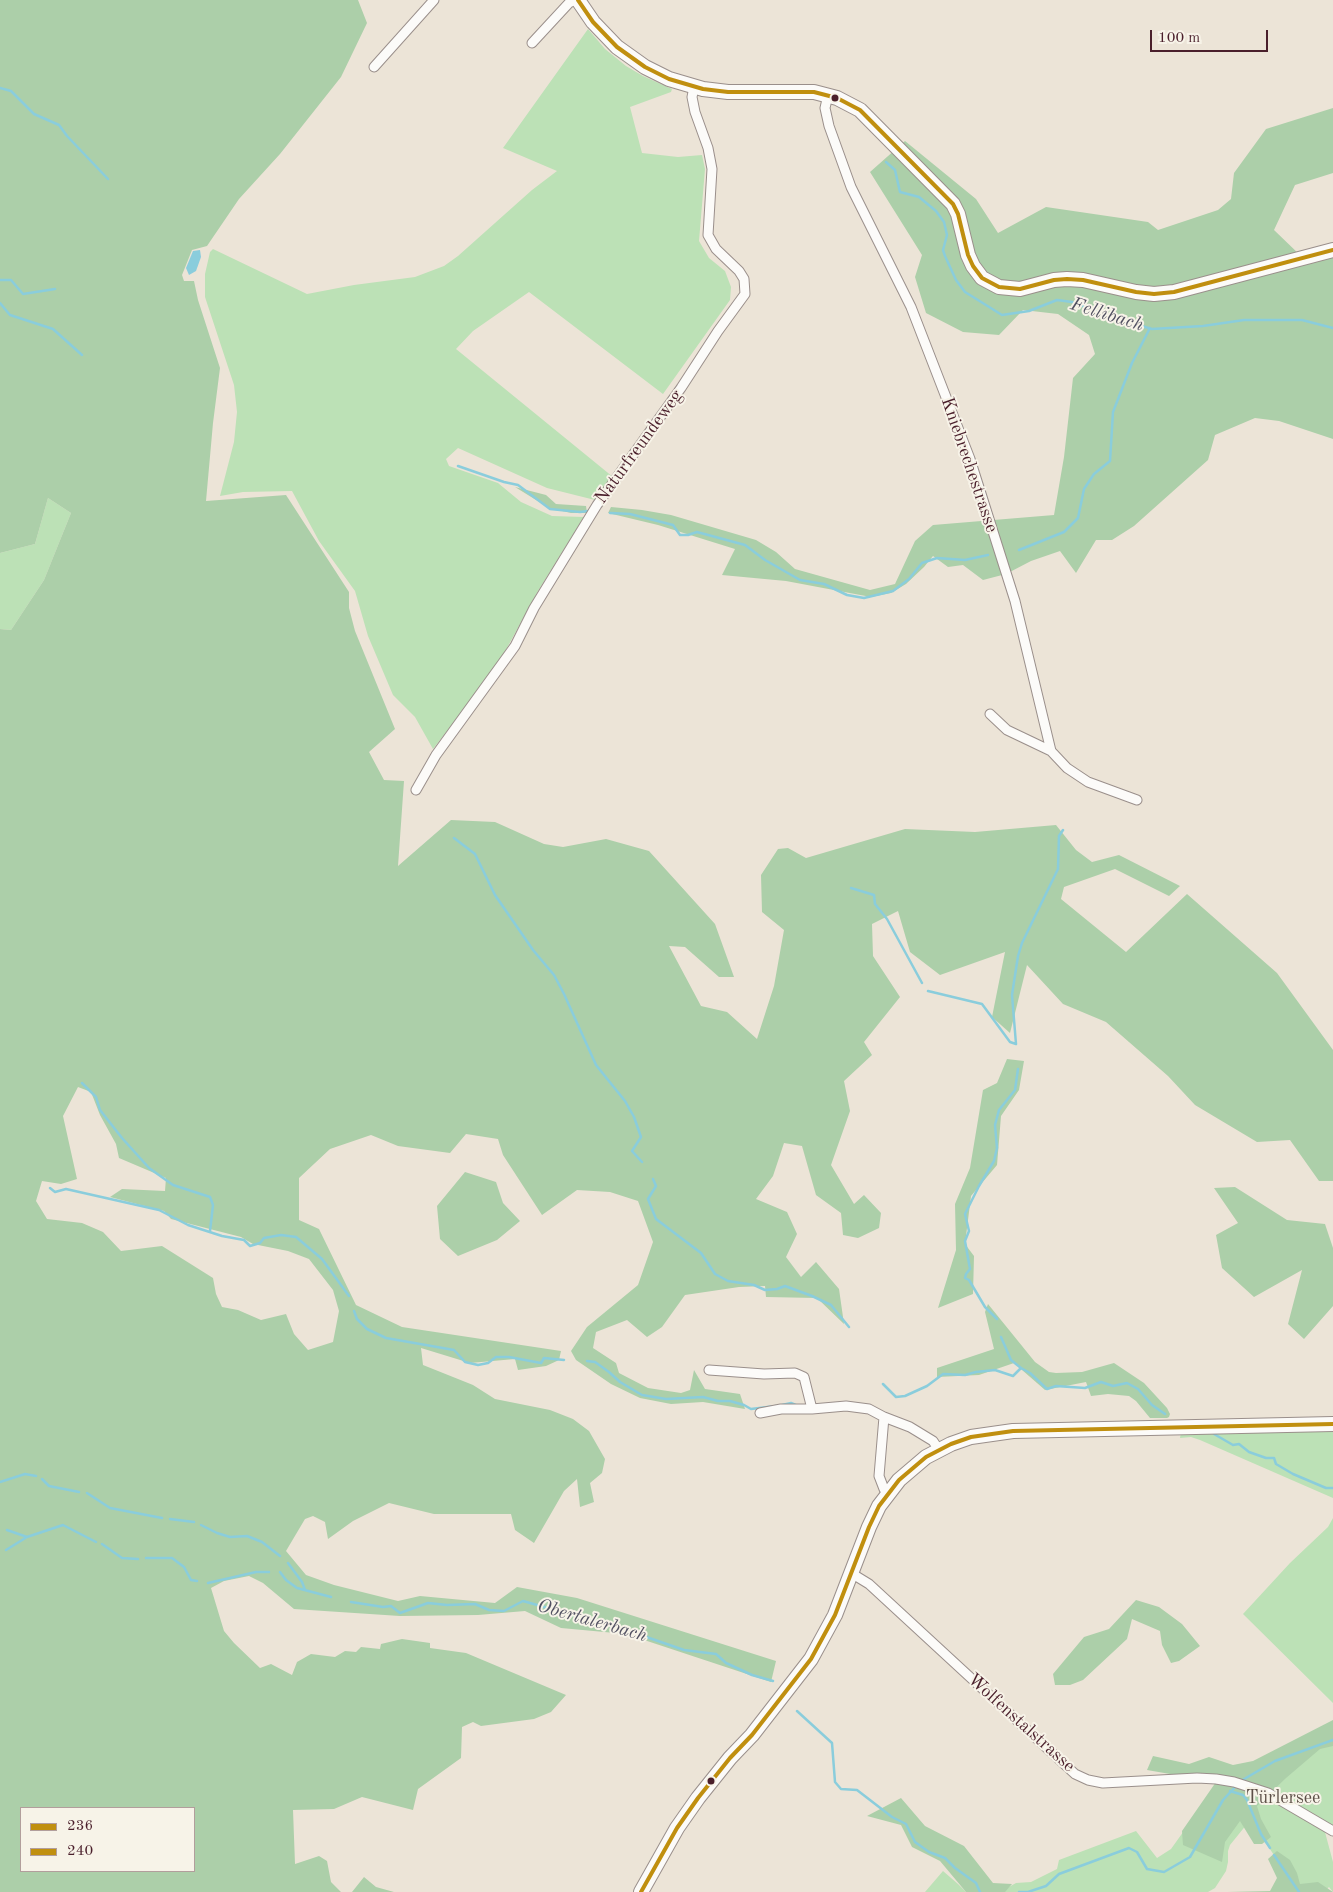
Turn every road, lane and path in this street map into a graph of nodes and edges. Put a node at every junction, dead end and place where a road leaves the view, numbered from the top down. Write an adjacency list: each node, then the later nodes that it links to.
1 (434, 0): 4 (street)
2 (577, 0): 3 (street); 5 (main road)
3 (532, 43)
4 (374, 67)
5 (694, 87): 6 (main road); 10 (street, Naturfreundeweg)
6 (828, 95): 7 (main road); 9 (street, Kniebrechestrasse)
7 (1333, 250)
8 (990, 714): 9 (street)
9 (1051, 751): 11 (street)
10 (416, 790)
11 (1137, 800)
12 (709, 1370): 13 (street)
13 (812, 1409): 14 (street); 15 (street)
14 (760, 1413)
15 (884, 1417): 17 (street); 18 (street)
16 (1333, 1424): 17 (main road)
17 (939, 1450): 18 (main road)
18 (888, 1493): 19 (main road)
19 (851, 1573): 20 (street, Wolfenstalstrasse); 21 (main road)
20 (1333, 1831)
21 (641, 1892)

